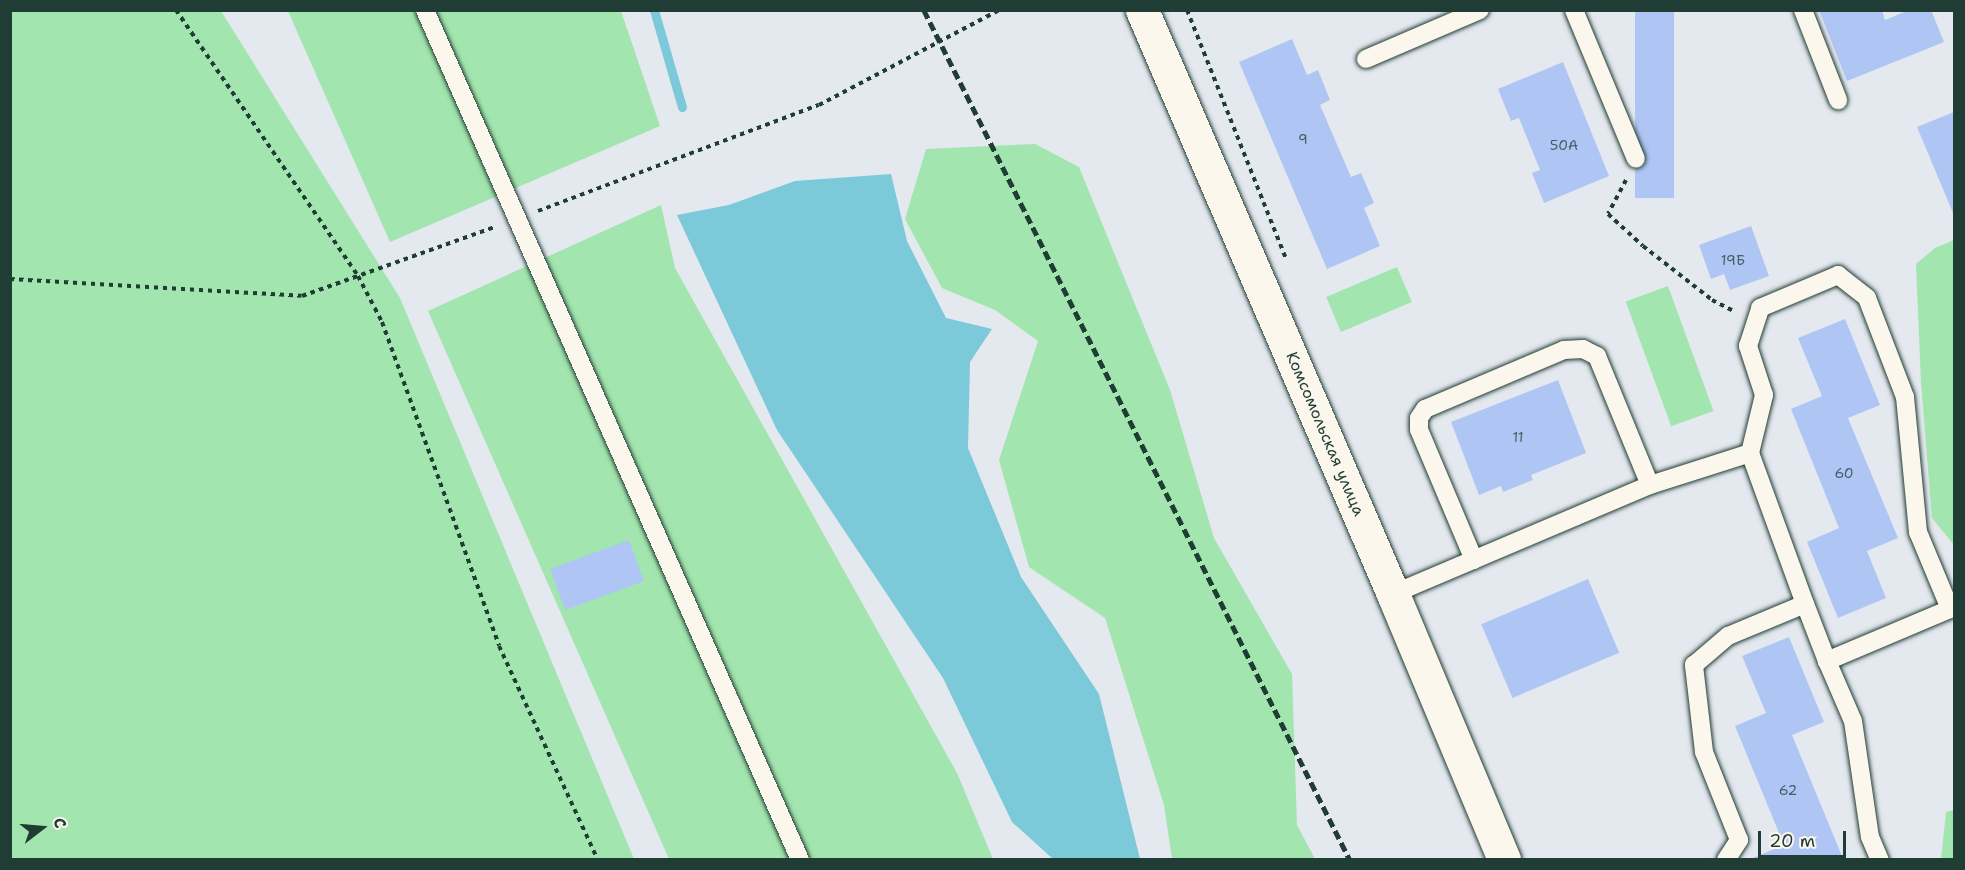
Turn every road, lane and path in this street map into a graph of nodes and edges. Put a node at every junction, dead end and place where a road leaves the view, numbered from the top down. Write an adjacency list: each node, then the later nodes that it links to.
1 (176, 10): 18 (path)
2 (424, 10): 19 (lane)
3 (1142, 10): 14 (street, Комсомольская улица)
4 (1480, 10): 7 (lane)
5 (1574, 10): 9 (lane)
6 (1803, 10): 8 (lane)
7 (1366, 59)
8 (1838, 100)
9 (1636, 159): 10 (path)
10 (1756, 322): 11 (lane); 16 (lane)
11 (1749, 453): 12 (lane); 15 (lane)
12 (1650, 485): 13 (lane); 13 (lane)
13 (1474, 560): 14 (lane)
14 (1393, 594): 20 (street, Комсомольская улица)
15 (1805, 604): 17 (lane); 21 (lane)
16 (1952, 609): 17 (lane)
17 (1827, 662): 22 (lane)
18 (598, 860)
19 (800, 860)
20 (1504, 860)
21 (1726, 860)
22 (1880, 860)

